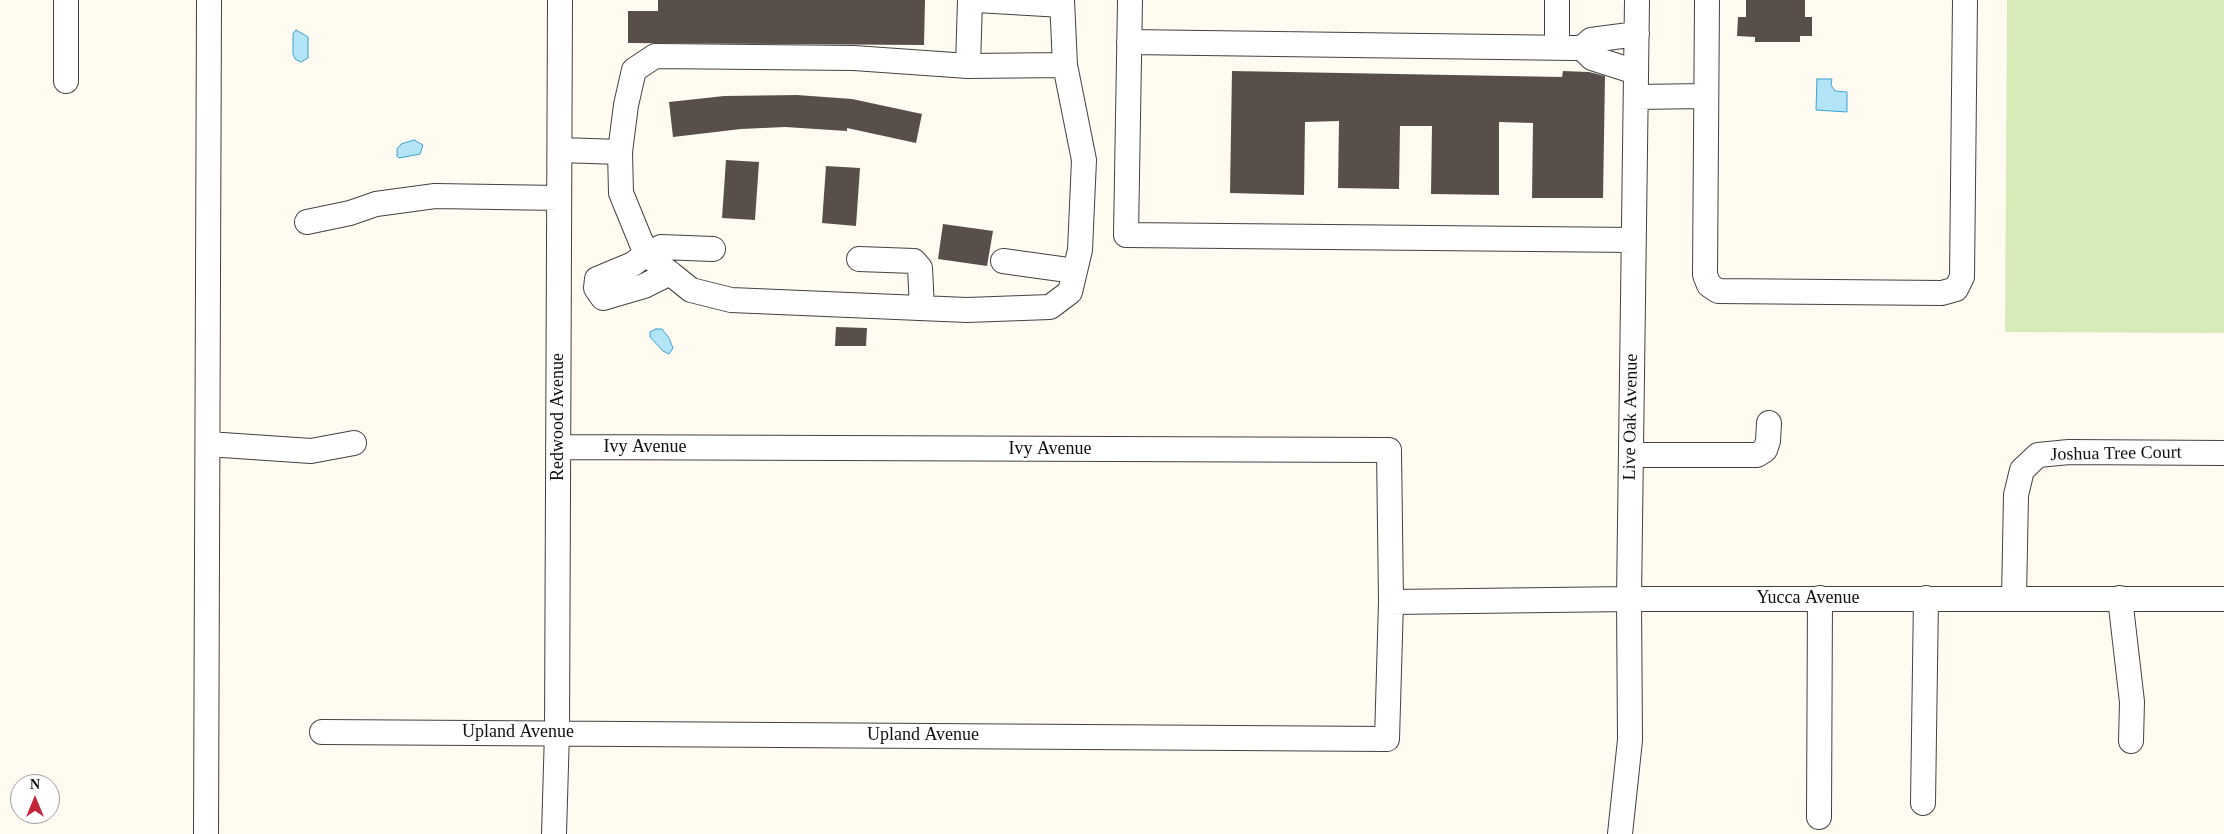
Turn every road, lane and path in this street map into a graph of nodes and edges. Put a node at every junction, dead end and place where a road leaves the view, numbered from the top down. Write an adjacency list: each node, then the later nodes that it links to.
1 (66, 0): 19 (street)
2 (209, 0): 40 (street)
3 (560, 0): 22 (street, Redwood Avenue)
4 (970, 0): 17 (street)
5 (977, 0): 11 (street)
6 (1130, 0): 13 (street)
7 (1556, 0): 14 (street)
8 (1637, 0): 12 (street, Live Oak Avenue)
9 (1707, 0): 20 (street)
10 (1965, 0): 20 (street)
11 (1062, 3): 16 (street)
12 (1637, 34): 15 (street); 18 (street, Live Oak Avenue)
13 (1129, 42): 14 (street); 26 (street)
14 (1556, 48): 15 (street)
15 (1582, 48): 18 (street)
16 (1066, 65): 17 (street); 32 (street)
17 (968, 66): 23 (street)
18 (1636, 72): 21 (street, Live Oak Avenue)
19 (66, 81)
20 (1706, 96): 21 (street)
21 (1636, 97): 26 (street, Live Oak Avenue)
22 (560, 150): 23 (street); 24 (street, Redwood Avenue)
23 (620, 152): 28 (street)
24 (559, 198): 25 (street); 36 (street, Redwood Avenue)
25 (307, 222)
26 (1633, 240): 43 (street, Live Oak Avenue)
27 (713, 249): 28 (street)
28 (646, 254): 31 (street); 33 (street)
29 (859, 259): 37 (street)
30 (1003, 261): 32 (street)
31 (625, 267): 34 (street); 35 (street)
32 (1075, 271): 37 (street)
33 (670, 273): 35 (street); 37 (street)
34 (596, 288): 35 (street); 36 (street)
35 (637, 288)
36 (559, 289): 41 (street, Redwood Avenue)
37 (922, 308)
38 (1769, 424): 43 (street)
39 (354, 443): 40 (street)
40 (208, 444): 56 (street)
41 (558, 447): 50 (street, Ivy Avenue); 52 (street, Redwood Avenue)
42 (2224, 453): 47 (street, Joshua Tree Court)
43 (1631, 455): 44 (street, Live Oak Avenue)
44 (1629, 598): 45 (street, Yucca Avenue); 50 (street, Yucca Avenue); 58 (street, Live Oak Avenue)
45 (1820, 598): 46 (street, Yucca Avenue); 55 (street)
46 (1926, 598): 47 (street, Yucca Avenue); 54 (street)
47 (2014, 598): 48 (street, Yucca Avenue)
48 (2120, 598): 49 (street, Yucca Avenue); 53 (street)
49 (2224, 600)
50 (1391, 602): 52 (street, Upland Avenue)
51 (322, 732): 52 (street, Upland Avenue)
52 (557, 732): 57 (street, Redwood Avenue)
53 (2131, 740)
54 (1923, 803)
55 (1819, 817)
56 (206, 834)
57 (554, 834)
58 (1620, 834)

